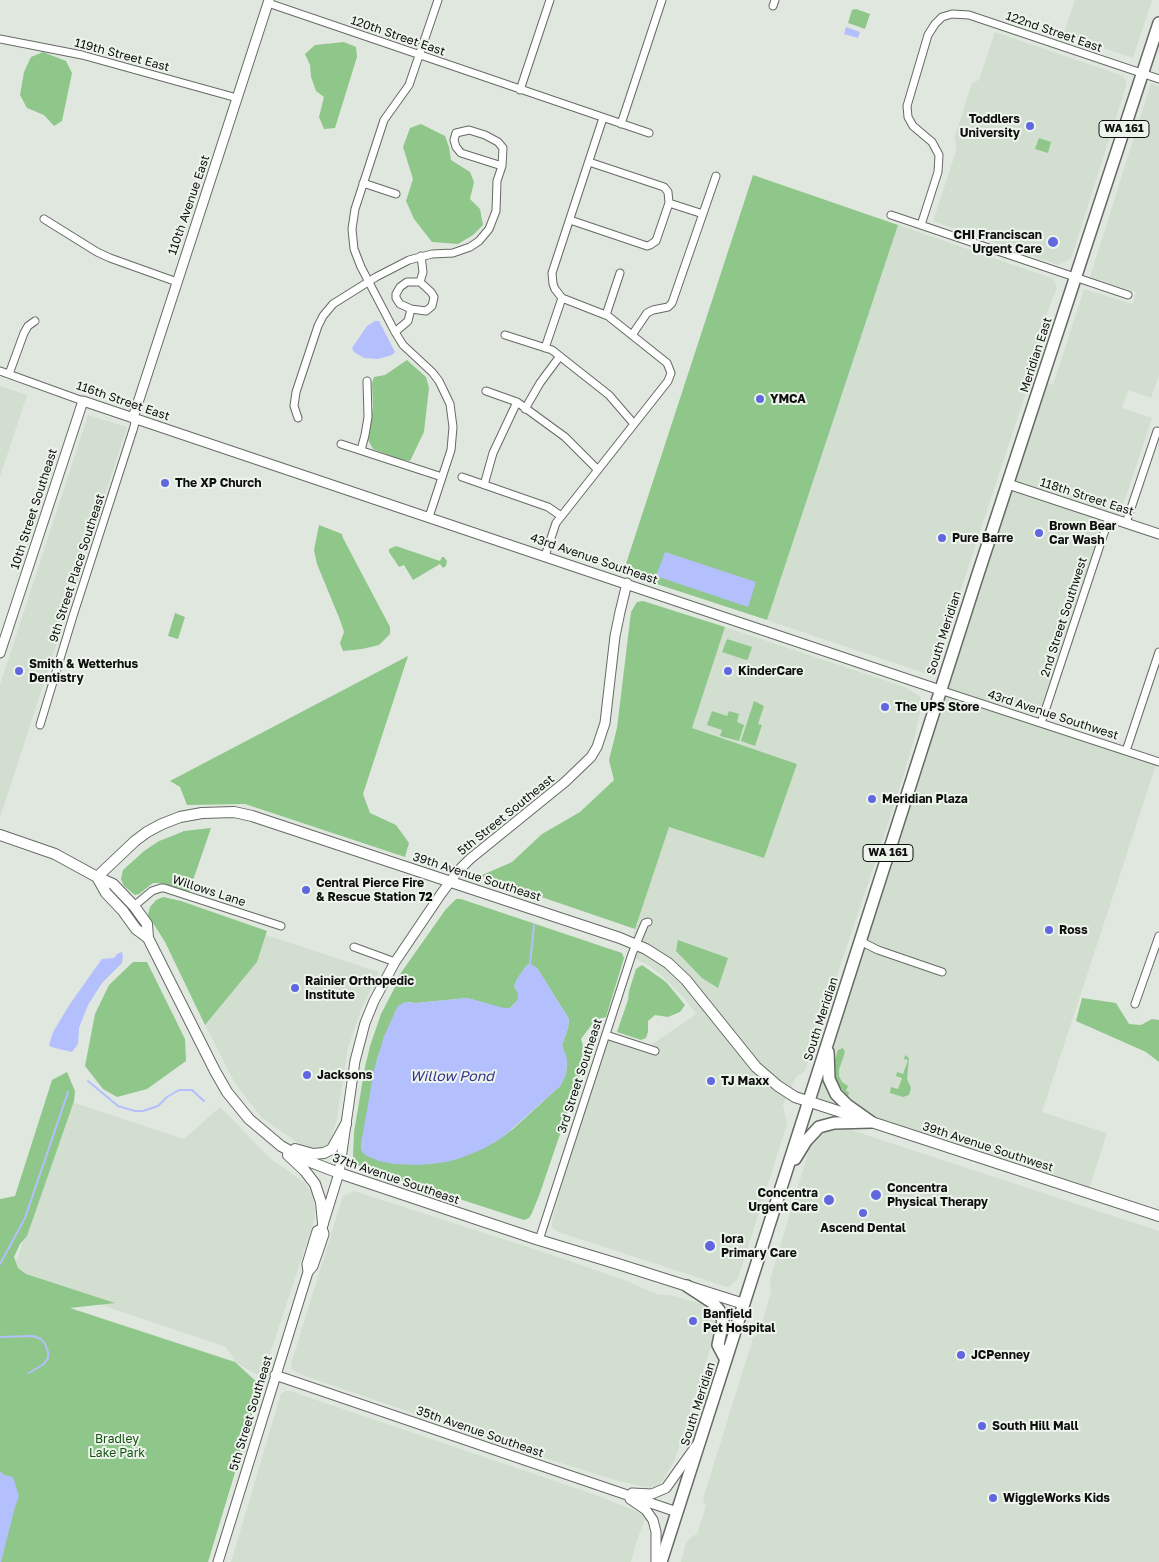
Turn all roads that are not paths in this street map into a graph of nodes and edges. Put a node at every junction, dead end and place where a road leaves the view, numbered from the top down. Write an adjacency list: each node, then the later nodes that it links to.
1 (438, 0): 7 (street)
2 (550, 0): 10 (street)
3 (662, 0): 13 (street)
4 (268, 2): 7 (street, 120th Street East); 11 (street, 110th Avenue East)
5 (1159, 24): 8 (main road, WA 161)
6 (0, 39): 11 (street, 119th Street East)
7 (421, 56): 10 (street, 120th Street East); 18 (street)
8 (1143, 74): 9 (street, 122nd Street East); 25 (street, 122nd Street East); 28 (main road, Meridian East / WA 161)
9 (1159, 79)
10 (520, 90): 12 (street, 120th Street East)
11 (237, 98): 30 (street, 110th Avenue East)
12 (603, 118): 13 (street, 120th Street East); 15 (street)
13 (621, 124): 14 (street, 120th Street East)
14 (649, 133)
15 (589, 162): 20 (street); 24 (street)
16 (502, 166): 16 (street); 26 (street)
17 (716, 176): 21 (street)
18 (363, 182): 19 (street); 29 (street)
19 (396, 194)
20 (669, 203): 21 (street); 24 (street)
21 (703, 214): 39 (street)
22 (891, 215): 25 (street)
23 (44, 219): 30 (street)
24 (570, 220): 33 (street)
25 (922, 225): 28 (street)
26 (421, 256): 29 (street); 31 (street)
27 (620, 273): 35 (street)
28 (1076, 277): 32 (street); 59 (main road, Meridian East / WA 161)
29 (369, 281): 37 (street); 50 (street)
30 (176, 282): 49 (street, 110th Avenue East)
31 (420, 282): 34 (street); 34 (street)
32 (1128, 295)
33 (562, 298): 35 (street); 40 (street)
34 (411, 310): 37 (street)
35 (606, 315): 39 (street)
36 (35, 321): 43 (street)
37 (394, 332): 57 (street)
38 (505, 335): 40 (street)
39 (632, 335): 51 (street)
40 (545, 348): 41 (street)
41 (560, 356): 48 (street); 51 (street)
42 (0, 371): 43 (street, 116th Street East)
43 (9, 374): 46 (street, 116th Street East)
44 (367, 381): 54 (street)
45 (486, 391): 47 (street)
46 (83, 401): 49 (street, 116th Street East); 69 (street, 10th Street Southeast)
47 (516, 402): 48 (street); 60 (street)
48 (525, 409): 56 (street)
49 (133, 418): 55 (street, 116th Street East); 72 (street, 9th Street Place Southeast)
50 (298, 418)
51 (634, 424): 56 (street)
52 (1157, 431): 64 (street)
53 (341, 444): 54 (street)
54 (361, 450): 57 (street)
55 (239, 454): 62 (street, 43rd Avenue Southeast)
56 (598, 470): 61 (street)
57 (442, 477): 62 (street)
58 (462, 477): 60 (street)
59 (1008, 484): 63 (street, 118th Street East); 70 (main road, South Meridian / WA 161)
60 (484, 485): 61 (street)
61 (561, 516): 66 (street)
62 (429, 517): 66 (street, 43rd Avenue Southeast)
63 (1109, 518): 64 (street, 118th Street East); 71 (street, 2nd Street Southwest)
64 (1126, 523): 65 (street, 118th Street East)
65 (1159, 534)
66 (544, 556): 67 (street, 43rd Avenue Southeast)
67 (627, 583): 70 (street, 43rd Avenue Southeast); 77 (street, 5th Street Southeast)
68 (1159, 652): 73 (street)
69 (0, 653)
70 (940, 690): 71 (street, 43rd Avenue Southwest); 83 (main road, South Meridian / WA 161)
71 (1041, 723): 73 (street, 43rd Avenue Southwest)
72 (40, 725)
73 (1126, 751): 74 (street, 43rd Avenue Southwest)
74 (1159, 762)
75 (0, 835): 76 (main road)
76 (97, 877): 77 (main road, 39th Avenue Southeast); 78 (main road); 82 (main road, 37th Avenue Southeast)
77 (449, 881): 84 (main road, 39th Avenue Southeast); 86 (street, 5th Street Southeast)
78 (134, 906): 80 (street, Willows Lane); 82 (main road, 37th Avenue Southeast)
79 (648, 922): 84 (street, 3rd Street Southeast)
80 (281, 926)
81 (1159, 936): 88 (street)
82 (148, 938): 95 (main road, 37th Avenue Southeast)
83 (860, 941): 87 (street); 89 (main road, South Meridian / WA 161)
84 (635, 944): 90 (street, 3rd Street Southeast); 92 (main road, 39th Avenue Southeast)
85 (354, 947): 86 (street)
86 (395, 962): 94 (street, 5th Street Southeast)
87 (942, 972)
88 (1135, 1004)
89 (830, 1034): 92 (main road, South Meridian / WA 161); 93 (main road)
90 (606, 1035): 91 (street); 100 (street, 3rd Street Southeast)
91 (655, 1051)
92 (808, 1102): 93 (main road, 39th Avenue Southwest); 97 (main road, South Meridian / WA 161)
93 (870, 1122): 97 (main road); 98 (main road, 39th Avenue Southwest)
94 (346, 1124): 95 (main road); 96 (street, 5th Street Southeast)
95 (271, 1139): 96 (main road, 37th Avenue Southeast); 99 (main road)
96 (339, 1173): 99 (street, 5th Street Southeast); 100 (main road, 37th Avenue Southeast)
97 (786, 1174): 102 (main road, South Meridian / WA 161)
98 (1159, 1216)
99 (322, 1225): 104 (street, 5th Street Southeast)
100 (539, 1240): 101 (main road, 37th Avenue Southeast)
101 (687, 1286): 102 (main road, 37th Avenue Southeast); 103 (main road)
102 (744, 1304): 103 (main road, South Meridian / WA 161)
103 (726, 1360): 105 (main road, South Meridian / WA 161)
104 (276, 1375): 106 (street, 35th Avenue Southeast); 108 (street, 5th Street Southeast)
105 (701, 1438): 106 (street); 107 (main road, South Meridian / WA 161)
106 (619, 1492): 107 (street, 35th Avenue Southeast); 109 (street)
107 (677, 1512): 110 (main road, South Meridian / WA 161)
108 (218, 1562)
109 (656, 1562)
110 (661, 1562)

